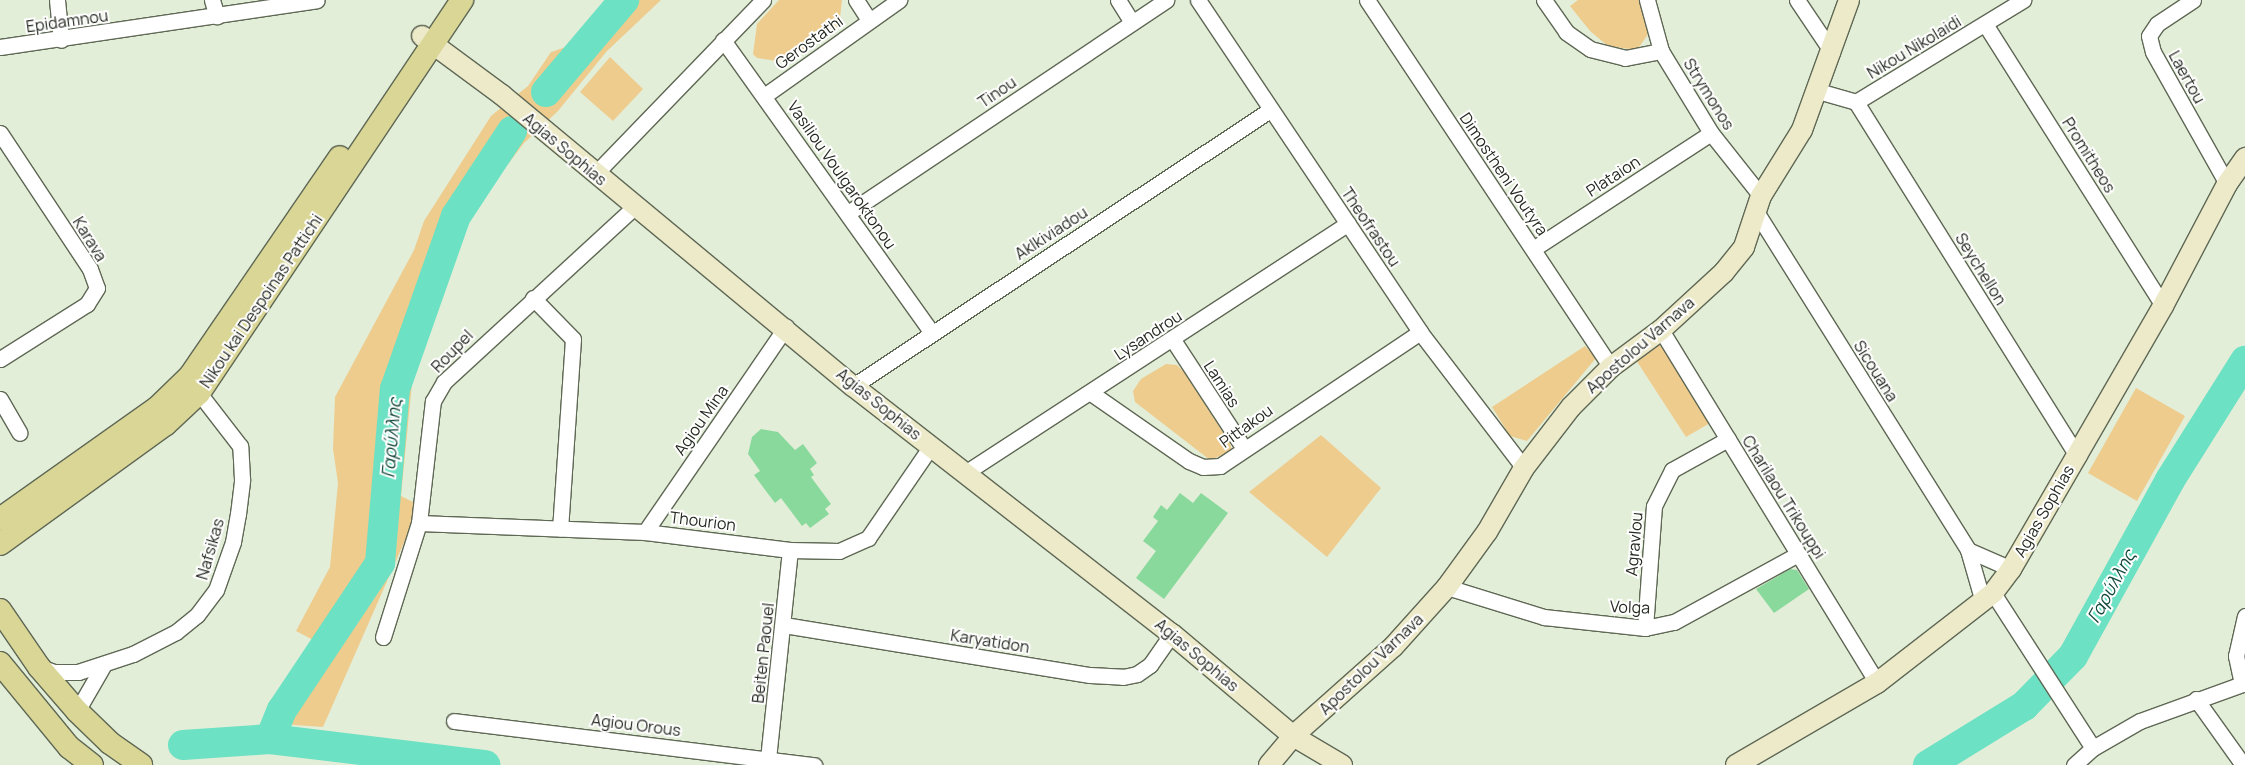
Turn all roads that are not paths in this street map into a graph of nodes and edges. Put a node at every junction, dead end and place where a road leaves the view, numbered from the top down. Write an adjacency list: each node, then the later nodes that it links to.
1 (57, 0): 23 (street)
2 (212, 0): 19 (street)
3 (317, 0): 19 (street, Epidamnou)
4 (444, 0): 24 (main road, Nikou kai Despoinas Pattichi)
5 (462, 0): 24 (main road, Nikou kai Despoinas Pattichi)
6 (763, 0): 25 (street)
7 (856, 0): 20 (street)
8 (899, 0): 20 (street, Gerostathi)
9 (1118, 0): 21 (street)
10 (1166, 0): 21 (street, Tinou)
11 (1198, 0): 32 (street, Theofrastou)
12 (1367, 0): 42 (street, Dimostheni Voutyra)
13 (1544, 0): 27 (street)
14 (1647, 0): 27 (street, Strymonos)
15 (1797, 0): 28 (street)
16 (1849, 0): 28 (street, Apostolou Varnava)
17 (2023, 0): 22 (street, Nikou Nikolaidi)
18 (2193, 0): 37 (street, Laertou)
19 (217, 16): 23 (street, Epidamnou)
20 (869, 20): 30 (street, Gerostathi)
21 (1132, 22): 40 (street, Tinou)
22 (1985, 24): 31 (street, Nikou Nikolaidi); 44 (street, Promitheos)
23 (61, 40): 26 (street, Epidamnou)
24 (427, 40): 36 (street, Agias Sophias); 53 (main road, Nikou kai Despoinas Pattichi); 63 (main road, Nikou kai Despoinas Pattichi)
25 (723, 40): 30 (street, Vasiliou Voulgaroktonou); 36 (street)
26 (0, 47)
27 (1661, 51): 34 (street, Strymonos)
28 (1832, 52): 29 (street, Apostolou Varnava)
29 (1818, 91): 31 (street); 38 (street, Apostolou Varnava)
30 (764, 96): 40 (street, Vasiliou Voulgaroktonou)
31 (1856, 102): 60 (street, Seychellon)
32 (1270, 110): 41 (street, Theofrastou); 47 (street, Aklkiviadou)
33 (0, 133): 50 (street, Karava)
34 (1711, 133): 38 (street, Strymonos); 42 (street, Plataion)
35 (2245, 158): 37 (street, Agias Sophias)
36 (595, 174): 39 (street, Agias Sophias)
37 (2227, 184): 44 (street, Agias Sophias)
38 (1758, 203): 46 (street, Apostolou Varnava); 69 (street, Sicouana)
39 (634, 207): 43 (street, Roupel); 45 (street, Agias Sophias)
40 (848, 213): 47 (street, Vasiliou Voulgaroktonou)
41 (1348, 223): 48 (street, Theofrastou); 49 (street, Lysandrou)
42 (1533, 249): 51 (street, Dimostheni Voutyra)
43 (533, 298): 64 (street, Roupel); 65 (street)
44 (2163, 306): 60 (street, Agias Sophias)
45 (786, 327): 52 (street, Agias Sophias); 66 (street, Agiou Mina)
46 (1660, 330): 51 (street, Apostolou Varnava); 57 (street, Charilaou Trikouppi)
47 (931, 332): 52 (street, Aklkiviadou)
48 (1420, 332): 59 (street, Pittakou); 61 (street, Theofrastou)
49 (1173, 340): 54 (street, Lysandrou); 59 (street, Lamias)
50 (0, 359)
51 (1611, 367): 61 (street, Apostolou Varnava)
52 (853, 386): 58 (street, Agias Sophias)
53 (199, 393): 67 (main road, Nikou kai Despoinas Pattichi); 81 (street, Nafsikas)
54 (1090, 393): 59 (street, Pittakou); 62 (street, Lysandrou)
55 (0, 399): 56 (street)
56 (20, 433)
57 (1728, 439): 70 (street, Charilaou Trikouppi); 77 (street, Agravlou)
58 (931, 446): 62 (street, Agias Sophias); 68 (street, Thourion)
59 (1243, 447)
60 (2077, 455): 71 (street, Agias Sophias)
61 (1524, 468): 72 (street, Apostolou Varnava)
62 (965, 473): 78 (street, Agias Sophias)
63 (0, 519)
64 (419, 523): 65 (street, Thourion); 79 (street, Roupel)
65 (560, 529): 66 (street, Thourion)
66 (645, 532): 68 (street, Thourion)
67 (0, 544)
68 (790, 550): 76 (street, Beiten Paouel)
69 (1968, 550): 71 (street); 73 (street, Sicouana)
70 (1798, 554): 77 (street, Volga); 83 (street, Charilaou Trikouppi)
71 (2011, 569): 73 (street, Agias Sophias)
72 (1447, 587): 77 (street, Volga); 88 (street, Apostolou Varnava)
73 (1988, 598): 83 (street, Agias Sophias); 89 (street, Sicouana)
74 (0, 610): 82 (main road)
75 (2245, 616): 84 (street)
76 (784, 625): 78 (street, Karyatidon); 90 (street, Beiten Paouel)
77 (1645, 628)
78 (1172, 634): 88 (street, Agias Sophias)
79 (383, 636)
80 (0, 663): 91 (main road)
81 (103, 666): 82 (street, Nafsikas); 86 (street)
82 (39, 667): 86 (main road)
83 (1877, 683): 96 (street, Agias Sophias)
84 (2243, 683): 85 (street)
85 (2196, 699): 89 (street); 98 (street)
86 (77, 711): 92 (main road)
87 (454, 721): 90 (street, Agiou Orous)
88 (1293, 736): 94 (street, Apostolou Varnava); 95 (street, Agias Sophias)
89 (2093, 748): 97 (street)
90 (768, 759): 93 (street, Agiou Orous)
91 (92, 765)
92 (141, 765)
93 (814, 765)
94 (1269, 765)
95 (1342, 765)
96 (1736, 765)
97 (2074, 765)
98 (2243, 765)

